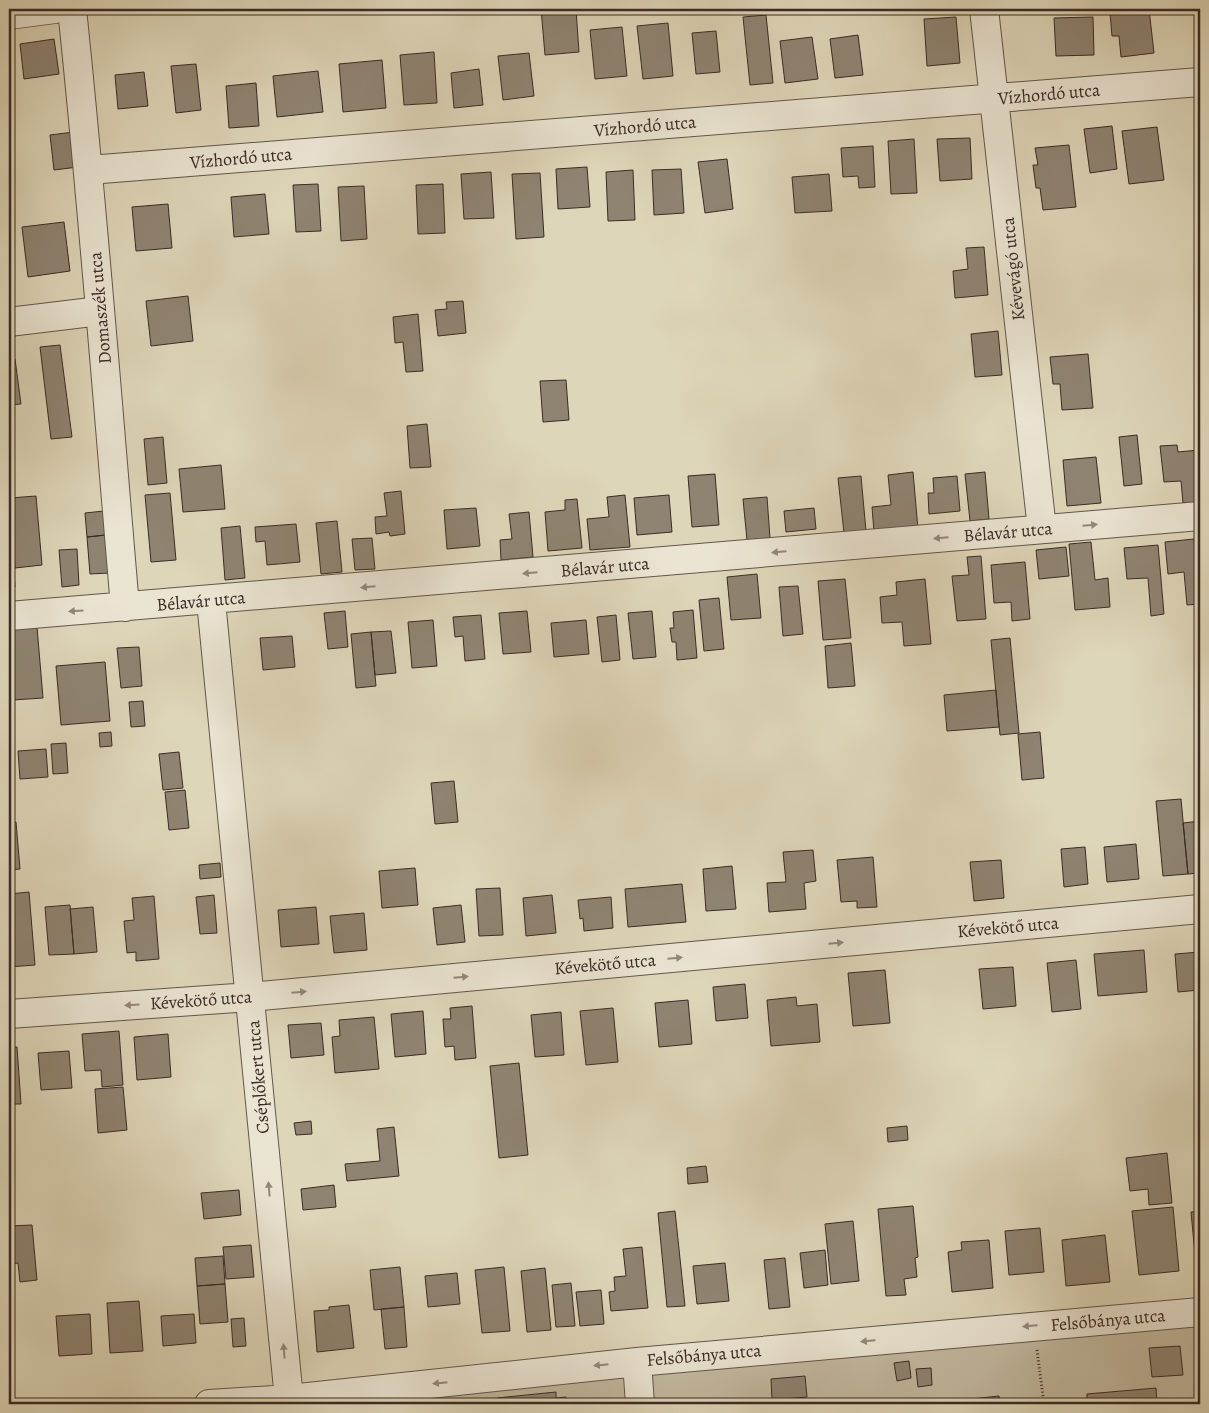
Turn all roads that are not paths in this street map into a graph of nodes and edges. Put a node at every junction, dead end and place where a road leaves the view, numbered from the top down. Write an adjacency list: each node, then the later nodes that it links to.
1 (55, 9): 4 (street)
2 (72, 9): 7 (street, Domaszék utca)
3 (984, 9): 6 (street, Kévevágó utca)
4 (9, 15)
5 (1200, 82): 6 (street, Vízhordó utca)
6 (993, 98): 7 (street, Vízhordó utca); 11 (street, Kévevágó utca)
7 (89, 170): 8 (street, Domaszék utca)
8 (100, 311): 9 (street); 13 (street, Domaszék utca)
9 (9, 322)
10 (1200, 516): 11 (street, Bélavár utca, one-way to 10)
11 (1042, 529): 12 (street, Bélavár utca, one-way to 12)
12 (211, 600): 13 (street, Bélavár utca); 16 (street, Cséplőkert utca)
13 (125, 607): 14 (street, Bélavár utca, one-way to 14)
14 (9, 616)
15 (1200, 909): 16 (street, Kévekötő utca, one-way to 15)
16 (250, 997): 17 (street, Kévekötő utca, one-way to 17); 20 (street, Cséplőkert utca, one-way to 16)
17 (9, 1014)
18 (1200, 1312): 19 (street, Felsőbánya utca, one-way to 19)
19 (637, 1362): 20 (street, Felsőbánya utca, one-way to 20); 22 (street)
20 (288, 1402): 21 (street, Felsőbánya utca)
21 (209, 1404)
22 (640, 1404)

